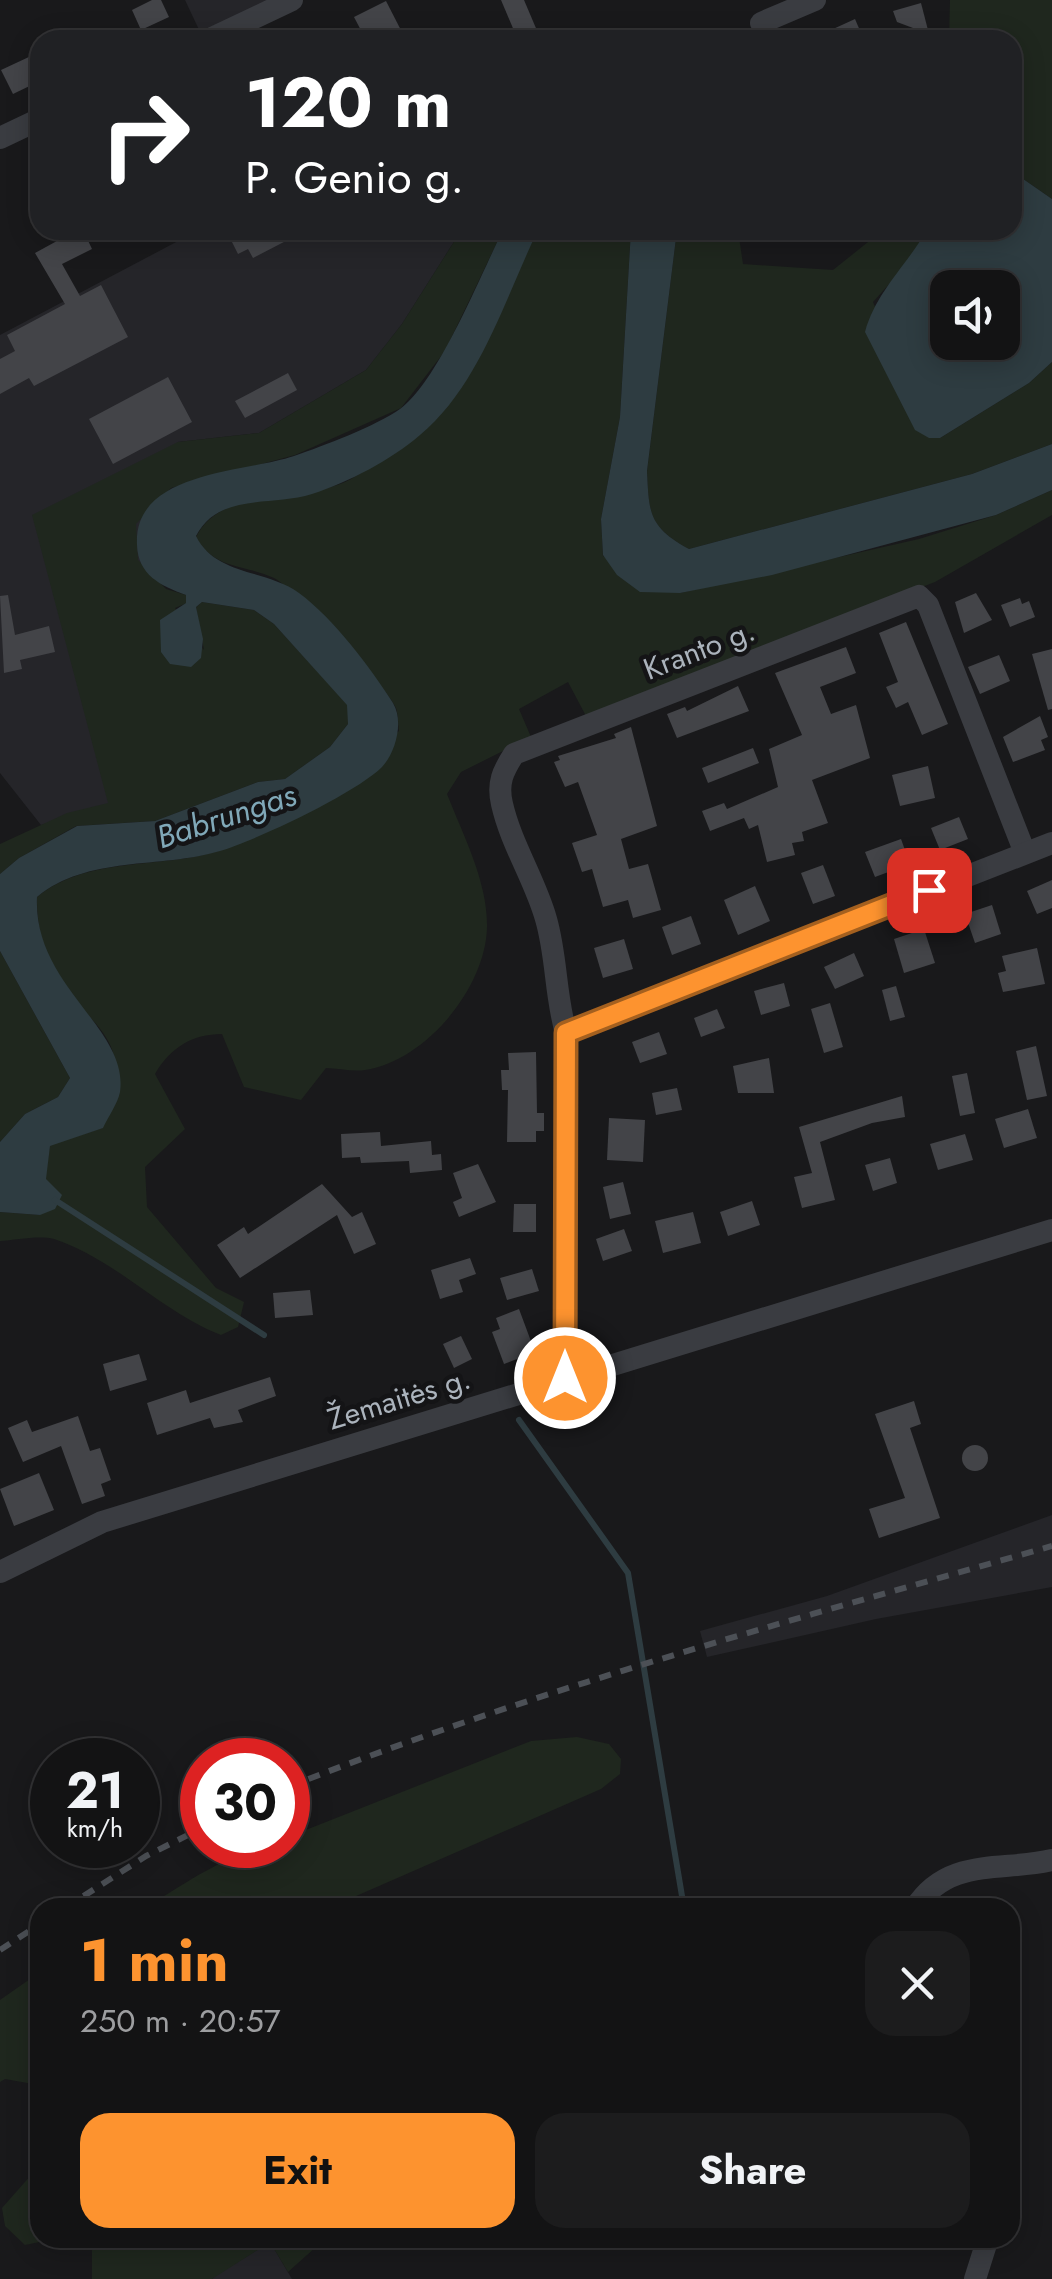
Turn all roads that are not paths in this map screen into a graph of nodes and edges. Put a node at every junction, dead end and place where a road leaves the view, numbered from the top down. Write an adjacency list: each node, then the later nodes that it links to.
1 (292, 0): 4 (street)
2 (815, 0): 3 (street)
3 (761, 23)
4 (229, 30)
5 (30, 124): 6 (street)
6 (0, 138)
7 (1052, 843): 8 (street)
8 (1025, 853): 9 (street); 9 (street, Kranto g.)
9 (566, 1033): 11 (street)
10 (1052, 1230): 11 (street, Žemaitės g.)
11 (565, 1378): 12 (street, Žemaitės g.)
12 (0, 1572)
13 (1052, 1860): 14 (street)
14 (926, 1898)
15 (985, 2248): 16 (street)
16 (975, 2279)

